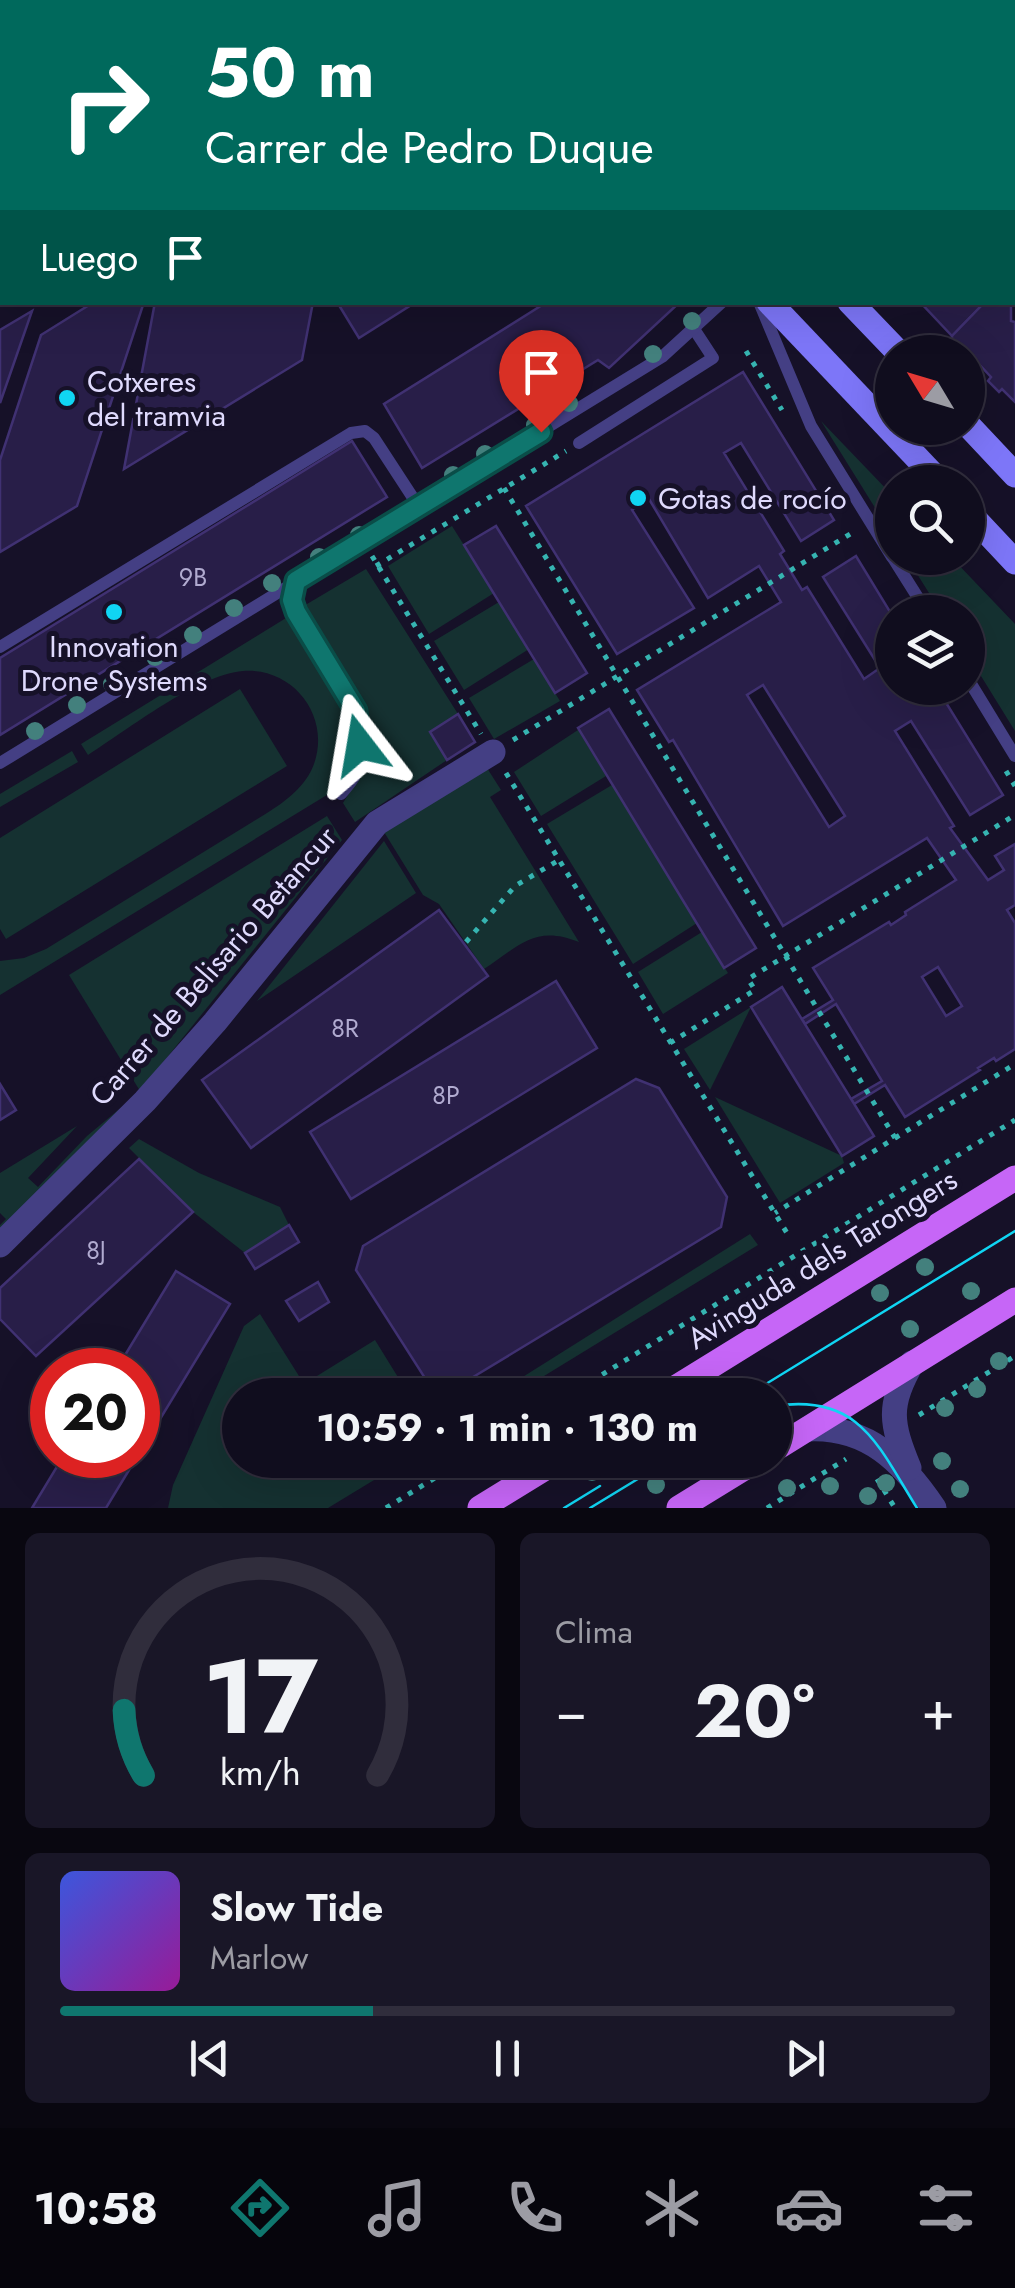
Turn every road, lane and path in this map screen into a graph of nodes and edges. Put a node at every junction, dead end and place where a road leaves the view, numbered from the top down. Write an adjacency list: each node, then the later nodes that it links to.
1 (719, 305): 5 (lane)
2 (759, 305): 13 (lane)
3 (772, 305): 9 (main road)
4 (853, 305): 6 (main road)
5 (694, 329): 7 (lane); 12 (lane)
6 (882, 335)
7 (579, 443): 11 (path)
8 (985, 443): 10 (main road)
9 (924, 465)
10 (1015, 475)
11 (504, 488): 18 (path); 21 (path)
12 (419, 507): 16 (lane); 20 (lane)
13 (875, 529)
14 (985, 530): 17 (main road)
15 (855, 531): 21 (path)
16 (364, 540): 18 (path); 19 (lane)
17 (1015, 562)
18 (376, 566): 23 (path)
19 (296, 581): 25 (lane); 26 (lane)
20 (0, 647)
21 (618, 678): 23 (path); 30 (path)
22 (984, 705): 24 (lane)
23 (493, 752): 28 (path); 38 (street, Carrer de Belisario Betancur)
24 (1015, 756)
25 (0, 763)
26 (341, 794)
27 (1015, 815): 30 (path)
28 (559, 860): 29 (path); 31 (path)
29 (466, 942)
30 (786, 956): 31 (path); 34 (path)
31 (670, 1042): 36 (path)
32 (1015, 1064): 34 (path)
33 (1015, 1120): 42 (path)
34 (895, 1138): 36 (path)
35 (1015, 1178): 43 (main road, Avinguda dels Tarongers)
36 (775, 1213): 37 (path)
37 (790, 1238)
38 (0, 1246)
39 (1015, 1300): 41 (main road)
40 (1015, 1356): 44 (path)
41 (912, 1363): 45 (main road); 48 (street)
42 (597, 1378)
43 (691, 1378)
44 (912, 1420)
45 (808, 1429): 46 (main road); 48 (street)
46 (792, 1439)
47 (859, 1451): 55 (path)
48 (913, 1477): 56 (street)
49 (435, 1478): 52 (path)
50 (529, 1478): 53 (main road)
51 (728, 1478): 54 (main road)
52 (386, 1508)
53 (480, 1508)
54 (679, 1508)
55 (768, 1508)
56 (934, 1508)

